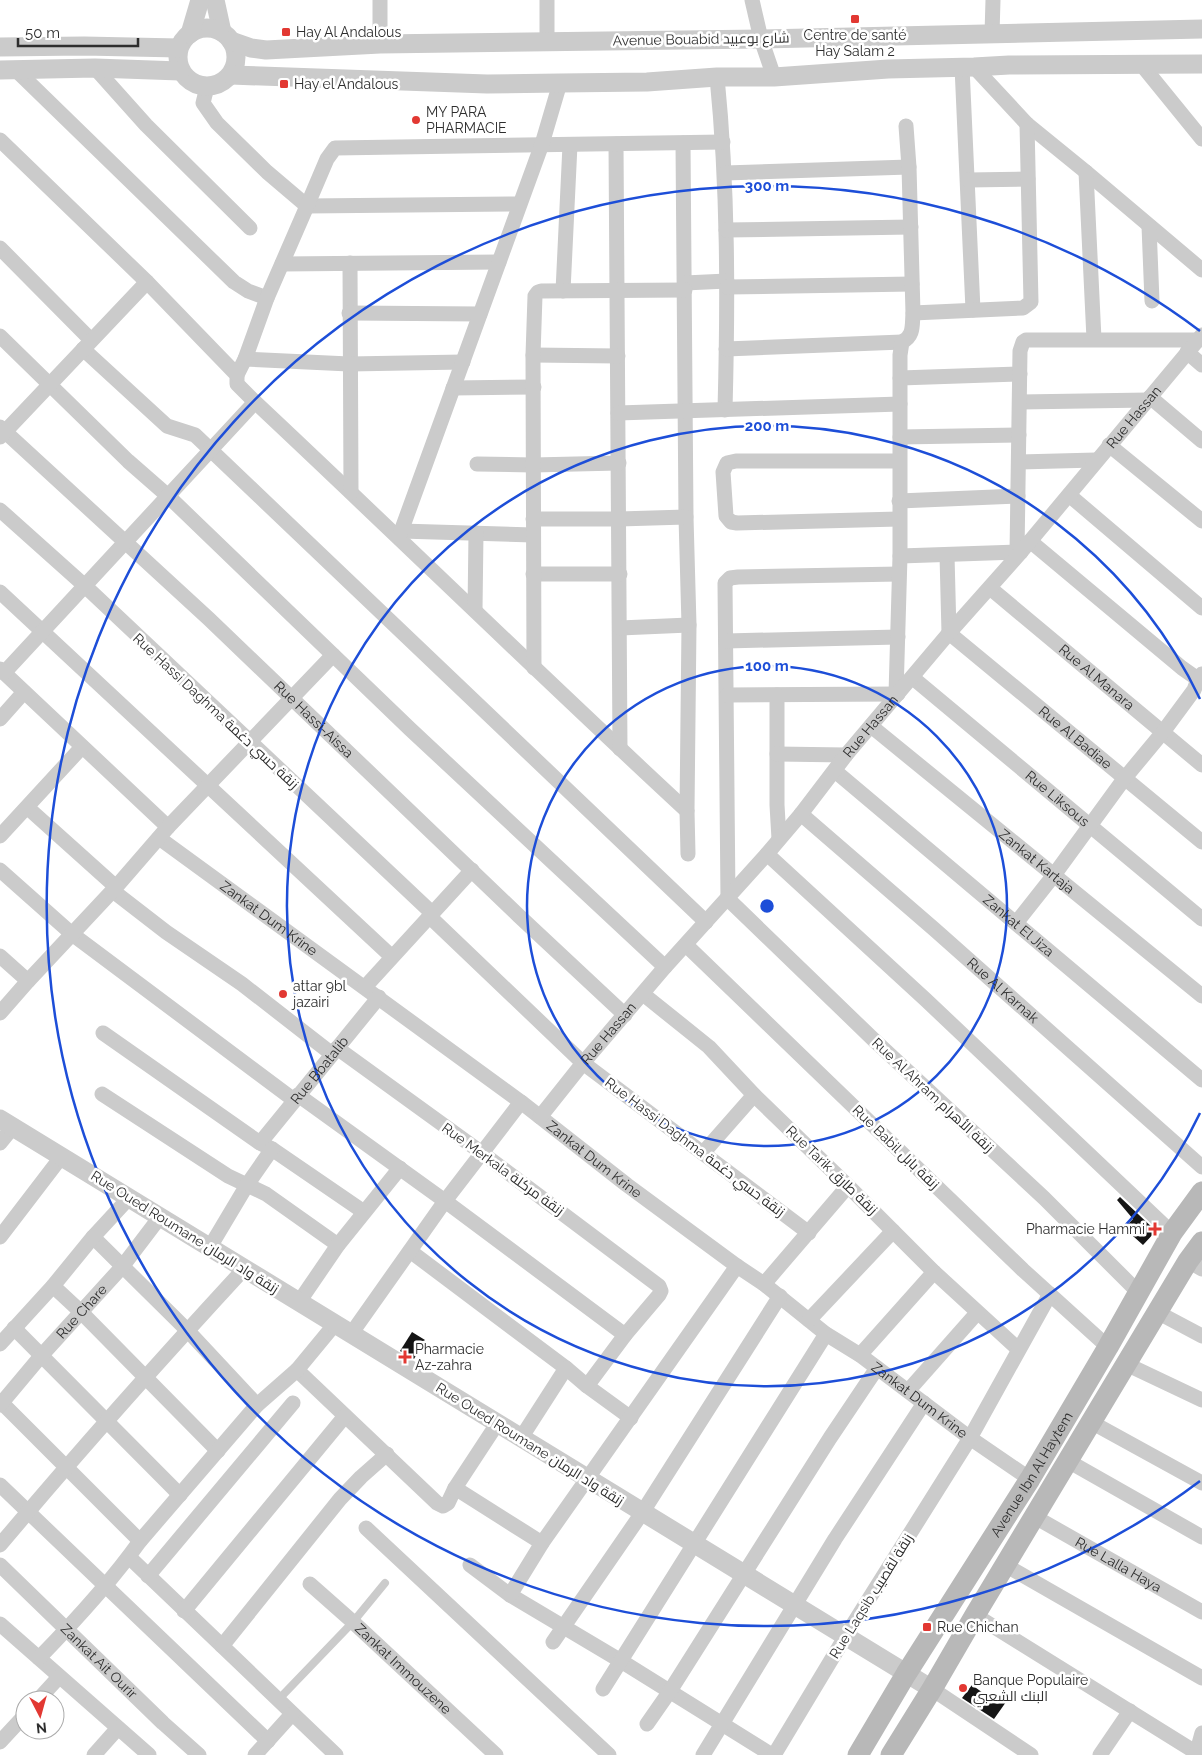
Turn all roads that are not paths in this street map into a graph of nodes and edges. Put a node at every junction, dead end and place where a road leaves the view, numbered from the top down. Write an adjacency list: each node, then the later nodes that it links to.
1 (200, 0): 11 (street)
2 (215, 0): 9 (street)
3 (380, 0): 13 (street)
4 (547, 0): 12 (street)
5 (752, 0): 10 (street)
6 (993, 0): 8 (street)
7 (1202, 29): 8 (street, Avenue Bouabid شارع بوعبيد)
8 (992, 34): 10 (street, Avenue Bouabid شارع بوعبيد)
9 (227, 36): 11 (street); 13 (street, Avenue Bouabid شارع بوعبيد); 21 (street)
10 (761, 39): 12 (street, Avenue Bouabid شارع بوعبيد); 23 (street)
11 (185, 41): 14 (street); 20 (street)
12 (548, 41): 13 (street, Avenue Bouabid شارع بوعبيد)
13 (380, 44)
14 (0, 47)
15 (1141, 64): 16 (street); 17 (street); 28 (street)
16 (1202, 64)
17 (968, 67): 23 (street); 26 (street); 39 (street)
18 (95, 68): 19 (street); 20 (street); 44 (street)
19 (8, 70): 57 (street)
20 (180, 71): 25 (street)
21 (231, 75): 24 (street); 25 (street)
22 (717, 77): 23 (street); 24 (street); 30 (street)
23 (774, 77)
24 (560, 84): 32 (street)
25 (207, 86): 41 (street)
26 (1027, 124): 36 (street); 38 (street)
27 (906, 126): 35 (street)
28 (1202, 139)
29 (0, 140): 51 (street)
30 (724, 142): 31 (street); 37 (street)
31 (683, 143): 33 (street); 54 (street)
32 (542, 144): 34 (street); 40 (street); 41 (street)
33 (616, 144): 34 (street); 56 (street)
34 (570, 145): 55 (street)
35 (909, 167): 37 (street); 43 (street)
36 (1086, 172): 42 (street); 65 (street)
37 (725, 173): 45 (street)
38 (1028, 178): 39 (street); 59 (street)
39 (968, 180): 59 (street)
40 (519, 204): 41 (street); 47 (street)
41 (306, 206): 49 (street)
42 (1149, 226): 50 (street); 58 (street)
43 (911, 227): 45 (street); 53 (street)
44 (250, 228)
45 (726, 230): 52 (street)
46 (0, 248): 67 (street)
47 (499, 262): 48 (street); 61 (street)
48 (350, 263): 49 (street); 60 (street)
49 (282, 264): 57 (street)
50 (1202, 270)
51 (147, 282): 67 (street); 77 (street)
52 (727, 284): 53 (street); 54 (street); 68 (street)
53 (912, 284): 62 (street)
54 (685, 286): 56 (street); 86 (street)
55 (563, 291): 56 (street); 70 (street)
56 (618, 292): 71 (street)
57 (268, 298): 72 (street)
58 (1152, 301)
59 (973, 310): 62 (street)
60 (350, 313): 61 (street); 74 (street)
61 (480, 314): 73 (street)
62 (913, 314): 66 (street)
63 (0, 336): 79 (street)
64 (1200, 337): 65 (street); 69 (street, Rue Hassan)
65 (1094, 339): 76 (street)
66 (902, 342): 68 (street); 78 (street)
67 (87, 344): 79 (street); 94 (street)
68 (726, 349): 87 (street)
69 (1187, 352): 75 (street); 82 (street, Rue Hassan)
70 (533, 355): 71 (street); 80 (street)
71 (618, 356): 88 (street)
72 (245, 359): 74 (street); 77 (street)
73 (462, 362): 74 (street); 81 (street)
74 (349, 364): 101 (street)
75 (1202, 365)
76 (1020, 374): 78 (street); 84 (street)
77 (237, 375): 83 (street)
78 (900, 378): 85 (street)
79 (49, 385): 89 (street); 103 (street)
80 (534, 387): 81 (street); 100 (street)
81 (453, 388): 113 (street)
82 (1149, 399): 84 (street); 92 (street); 93 (street, Rue Hassan)
83 (255, 402): 94 (street); 101 (street)
84 (1020, 402): 90 (street)
85 (900, 404): 87 (street); 91 (street)
86 (685, 410): 87 (street); 88 (street); 107 (street)
87 (725, 410)
88 (618, 413): 98 (street)
89 (2, 432): 115 (street, Rue Hassi-Aissa)
90 (1019, 435): 91 (street); 97 (street)
91 (900, 437): 96 (street)
92 (1202, 441)
93 (1109, 445): 95 (street, Rue Hassan); 111 (street)
94 (210, 450): 103 (street); 172 (street)
95 (1096, 460): 97 (street); 102 (street, Rue Hassan)
96 (899, 461): 105 (street); 110 (street)
97 (1019, 462): 104 (street)
98 (619, 463): 100 (street); 109 (street)
99 (477, 464): 100 (street)
100 (533, 465): 108 (street)
101 (351, 492): 113 (street)
102 (1069, 495): 116 (street, Rue Hassan); 125 (street)
103 (168, 496): 115 (street); 133 (street)
104 (1018, 496): 105 (street); 116 (street)
105 (899, 501): 110 (street)
106 (0, 511): 122 (street, Rue Hassi Daghma زنقة حسي دغمة)
107 (686, 517): 109 (street); 127 (street)
108 (533, 519): 109 (street); 114 (street)
109 (619, 519): 120 (street)
110 (899, 519): 118 (street)
111 (1202, 521)
112 (476, 533): 113 (street); 114 (street); 126 (street)
113 (400, 534): 126 (street)
114 (533, 535): 119 (street)
115 (125, 541): 122 (street); 142 (street, Rue Hassi-Aissa)
116 (1023, 549): 117 (street); 123 (street, Rue Hassan); 137 (street)
117 (947, 555): 118 (street); 130 (street)
118 (900, 556): 121 (street)
119 (533, 574): 120 (street); 134 (street)
120 (620, 574): 128 (street)
121 (899, 574): 131 (street); 132 (street)
122 (85, 586): 129 (street); 146 (street, Rue Hassi Daghma زنقة حسي دغمة)
123 (990, 588): 130 (street, Rue Hassan); 145 (street, Rue Al Manara)
124 (0, 592): 129 (street)
125 (1202, 608)
126 (475, 610): 134 (street)
127 (689, 625): 128 (street); 156 (street)
128 (620, 628): 148 (street)
129 (43, 630): 135 (street); 154 (street)
130 (949, 633): 136 (street, Rue Hassan); 153 (street, Rue Al Badiae)
131 (898, 637): 132 (street); 139 (street)
132 (726, 641): 140 (street)
133 (333, 655): 142 (street); 178 (street)
134 (534, 668): 148 (street)
135 (2, 671): 138 (street, Zankat Dum Krine)
136 (912, 678): 139 (street, Rue Hassan); 158 (street, Rue Liksous)
137 (1201, 678): 145 (street)
138 (24, 692): 143 (street); 147 (street, Zankat Dum Krine)
139 (897, 694): 141 (street); 144 (street, Rue Hassan)
140 (727, 695): 141 (street); 169 (street)
141 (777, 695): 149 (street)
142 (290, 699): 146 (street); 166 (street, Rue Hassi-Aissa)
143 (0, 719)
144 (871, 726): 150 (street, Rue Hassan); 167 (street, Zankat Kartaja)
145 (1163, 732): 151 (street, Rue Al Manara); 153 (street)
146 (250, 742): 154 (street); 170 (street, Rue Hassi Daghma زنقة حسي دغمة)
147 (82, 747): 155 (street); 159 (street, Zankat Dum Krine)
148 (620, 750): 156 (street)
149 (778, 754): 150 (street); 161 (street)
150 (846, 755): 152 (street, Rue Hassan)
151 (1202, 765)
152 (835, 770): 157 (street, Rue Hassan); 173 (street, Zankat El Jiza)
153 (1124, 779): 158 (street); 162 (street, Rue Al Badiae)
154 (208, 786): 159 (street); 177 (street)
155 (28, 808): 160 (street); 168 (street, Rue Merkala زنقة مركلة)
156 (686, 811): 163 (street)
157 (801, 814): 161 (street, Rue Hassan); 201 (street, Rue Al Karnak)
158 (1091, 826): 167 (street); 171 (street, Rue Liksous)
159 (164, 833): 168 (street); 180 (street, Zankat Dum Krine)
160 (0, 836)
161 (779, 839): 164 (street, Rue Hassan)
162 (1202, 842)
163 (688, 854)
164 (767, 854): 169 (street, Rue Hassan); 212 (street)
165 (0, 870): 174 (street)
166 (472, 870): 170 (street); 185 (street, Rue Hassi-Aissa)
167 (1054, 876): 173 (street); 182 (street, Zankat Kartaja)
168 (114, 889): 174 (street); 187 (street, Rue Merkala زنقة مركلة)
169 (728, 898): 172 (street, Rue Hassan); 226 (street, Rue Al Ahram زنقة الأهرام)
170 (430, 914): 177 (street); 188 (street, Rue Hassi Daghma زنقة حسي دغمة)
171 (1202, 919)
172 (706, 922): 175 (street, Rue Hassan)
173 (1016, 923): 189 (street, Zankat El Jiza)
174 (72, 934): 179 (street); 192 (street)
175 (686, 945): 178 (street, Rue Hassan); 227 (street, Rue Babil زنقة بابل)
176 (0, 956): 179 (street)
177 (392, 956): 180 (street)
178 (665, 967): 181 (street, Rue Hassan)
179 (28, 981): 184 (street)
180 (365, 987): 183 (street, Zankat Dum Krine)
181 (643, 994): 185 (street, Rue Hassan); 191 (street, Rue Tarik زنقة طارق)
182 (1202, 996)
183 (379, 997): 187 (street, Rue Bbatalib); 193 (street, Zankat Dum Krine)
184 (0, 1013)
185 (625, 1015): 188 (street, Rue Hassan)
186 (103, 1033): 197 (street)
187 (334, 1051): 192 (street, Rue Bbatalib); 198 (street, Rue Merkala زنقة مركلة)
188 (583, 1062): 194 (street, Rue Hassan); 199 (street, Rue Hassi Daghma زنقة حسي دغمة)
189 (1202, 1080)
190 (102, 1094): 203 (street)
191 (754, 1095): 199 (street); 204 (street, Rue Tarik زنقة طارق)
192 (296, 1098): 197 (street, Rue Bbatalib); 202 (street)
193 (521, 1102): 194 (street, Zankat Dum Krine); 198 (street)
194 (540, 1117): 220 (street, Zankat Dum Krine)
195 (6, 1123): 196 (street); 200 (street, Rue Oued Roumane زنقة واد الرمان)
196 (0, 1143)
197 (266, 1146): 203 (street, Rue Bbatalib); 208 (street)
198 (482, 1153): 207 (street); 239 (street, Rue Merkala زنقة مركلة)
199 (703, 1153): 211 (street, Rue Hassi Daghma زنقة حسي دغمة)
200 (62, 1156): 206 (street, Rue Oued Roumane زنقة واد الرمان); 213 (street)
201 (1202, 1167)
202 (400, 1168): 207 (street); 208 (street)
203 (247, 1185): 216 (street); 217 (street, Rue Bbatalib)
204 (848, 1186): 210 (street, Rue Tarik زنقة طارق); 211 (street)
205 (1202, 1192): 212 (main road, Avenue Ibn Al Haytem)
206 (129, 1198): 209 (street, Rue Oued Roumane زنقة واد الرمان); 214 (street)
207 (446, 1201): 218 (street); 239 (street)
208 (364, 1212): 216 (street)
209 (160, 1217): 217 (street, Rue Oued Roumane زنقة واد الرمان); 221 (street, Rue Chare)
210 (893, 1231): 223 (street, Rue Tarik زنقة طارق); 233 (street)
211 (809, 1233): 224 (street)
212 (1172, 1233): 226 (main road, Avenue Ibn Al Haytem)
213 (0, 1237)
214 (93, 1238): 221 (street); 225 (street)
215 (1202, 1242): 219 (main road, Avenue Ibn Al Haytem)
216 (338, 1245): 229 (street)
217 (210, 1247): 222 (street, Rue Oued Roumane زنقة واد الرمان)
218 (410, 1251): 237 (street); 247 (street)
219 (1195, 1265): 231 (main road, Avenue Ibn Al Haytem)
220 (737, 1266): 224 (street, Zankat Dum Krine); 259 (street)
221 (122, 1267): 230 (street, Rue Chare); 236 (street)
222 (244, 1269): 229 (street, Rue Oued Roumane زنقة واد الرمان); 236 (street)
223 (934, 1272): 232 (street, Rue Tarik زنقة طارق); 245 (street)
224 (764, 1284): 228 (street, Zankat Dum Krine)
225 (53, 1286): 230 (street); 235 (street)
226 (1138, 1292): 242 (main road, Avenue Ibn Al Haytem)
227 (1050, 1294): 242 (street, Rue Babil زنقة بابل); 243 (street, Rue Laqsib زنقة لقصيب)
228 (780, 1296): 233 (street, Zankat Dum Krine); 276 (street)
229 (299, 1302): 234 (street, Rue Oued Roumane زنقة واد الرمان)
230 (81, 1312): 244 (street, Rue Chare); 250 (street)
231 (1157, 1312): 240 (street); 246 (main road, Avenue Ibn Al Haytem)
232 (977, 1313): 243 (street, Rue Tarik زنقة طارق); 252 (street)
233 (809, 1320): 238 (street, Zankat Dum Krine)
234 (334, 1324): 237 (street, Rue Oued Roumane زنقة واد الرمان); 249 (street)
235 (14, 1328): 241 (street); 244 (street)
236 (188, 1331): 250 (street); 257 (street)
237 (351, 1334): 262 (street, Rue Oued Roumane زنقة واد الرمان)
238 (826, 1334): 245 (street, Zankat Dum Krine); 282 (street)
239 (625, 1335): 251 (street)
240 (1202, 1336)
241 (0, 1344)
242 (1108, 1347): 270 (main road, Avenue Ibn Al Haytem)
243 (1018, 1349): 264 (street, Rue Laqsib زنقة لقصيب)
244 (41, 1356): 254 (street, Rue Chare); 260 (street)
245 (860, 1356): 248 (street, Zankat Dum Krine)
246 (1126, 1364): 253 (street); 261 (main road, Avenue Ibn Al Haytem)
247 (566, 1368): 251 (street); 263 (street)
248 (877, 1368): 252 (street, Zankat Dum Krine); 288 (street)
249 (296, 1370): 257 (street); 258 (street)
250 (146, 1378): 260 (street); 265 (street)
251 (588, 1386): 259 (street)
252 (908, 1391): 256 (street, Zankat Dum Krine)
253 (1202, 1400)
254 (0, 1403): 268 (street)
255 (293, 1403): 289 (street)
256 (924, 1403): 264 (street, Zankat Dum Krine); 294 (street)
257 (258, 1405): 265 (street)
258 (345, 1416): 266 (street); 295 (street)
259 (631, 1418): 269 (street)
260 (106, 1421): 268 (street); 274 (street)
261 (1091, 1422): 267 (main road, Avenue Ibn Al Haytem); 271 (street)
262 (497, 1424): 263 (street, Rue Oued Roumane زنقة واد الرمان); 273 (street)
263 (521, 1438): 269 (street, Rue Oued Roumane زنقة واد الرمان)
264 (970, 1438): 270 (street, Zankat Dum Krine); 302 (street, Rue Laqsib زنقة لقصيب)
265 (218, 1451): 274 (street)
266 (387, 1454): 273 (street); 304 (street)
267 (1068, 1461): 277 (main road, Avenue Ibn Al Haytem); 279 (street)
268 (68, 1468): 275 (street); 280 (street)
269 (587, 1479): 276 (street, Rue Oued Roumane زنقة واد الرمان); 281 (street)
270 (1030, 1479): 307 (main road, Avenue Ibn Al Haytem)
271 (1202, 1483)
272 (0, 1485): 275 (street)
273 (455, 1488): 281 (street)
274 (180, 1495): 280 (street)
275 (28, 1512): 283 (street); 292 (street)
276 (642, 1513): 282 (street, Rue Oued Roumane زنقة واد الرمان); 299 (street)
277 (1035, 1517): 287 (main road, Avenue Ibn Al Haytem); 296 (street, Rue Lalla Haya)
278 (366, 1528): 331 (street)
279 (1202, 1537)
280 (140, 1541): 284 (street)
281 (542, 1542): 293 (street)
282 (694, 1544): 288 (street, Rue Oued Roumane زنقة واد الرمان); 306 (street)
283 (0, 1545)
284 (129, 1557): 289 (street); 292 (street)
285 (0, 1565): 300 (street, Zankat Ait Ourir)
286 (470, 1565): 293 (street)
287 (1005, 1565): 297 (main road, Avenue Ibn Al Haytem); 309 (street)
288 (743, 1575): 294 (street, Rue Oued Roumane زنقة واد الرمان); 313 (street)
289 (148, 1576): 295 (street)
290 (385, 1583): 298 (lane)
291 (310, 1584): 298 (street, Zankat Immouzene)
292 (104, 1586): 300 (street); 322 (street)
293 (510, 1595): 299 (street)
294 (794, 1606): 302 (street, Rue Oued Roumane زنقة واد الرمان); 318 (street)
295 (184, 1611): 304 (street)
296 (1202, 1612)
297 (975, 1615): 311 (main road, Avenue Ibn Al Haytem); 315 (street)
298 (353, 1622): 314 (lane); 330 (street, Zankat Immouzene)
299 (563, 1627): 303 (street); 306 (street)
300 (67, 1629): 305 (street); 327 (street, Zankat Ait Ourir)
301 (2, 1631): 305 (street)
302 (845, 1637): 307 (street, Rue Oued Roumane زنقة واد الرمان); 333 (street, Rue Laqsib زنقة لقصيب)
303 (553, 1642)
304 (222, 1646): 314 (street)
305 (39, 1658): 308 (street)
306 (621, 1661): 310 (street); 313 (street)
307 (906, 1674): 311 (street, Rue Oued Roumane زنقة واد الرمان); 334 (main road, Avenue Ibn Al Haytem)
308 (60, 1677): 312 (street); 320 (street)
309 (1202, 1678)
310 (603, 1689)
311 (932, 1689): 335 (main road, Avenue Ibn Al Haytem); 336 (street)
312 (48, 1690)
313 (670, 1691): 317 (street); 318 (street)
314 (278, 1700): 316 (street)
315 (1130, 1711): 324 (street); 337 (street)
316 (292, 1714): 322 (street); 329 (street)
317 (647, 1724)
318 (722, 1724): 332 (street); 333 (street)
319 (15, 1726): 323 (street)
320 (118, 1728): 325 (street); 326 (street)
321 (1202, 1733): 324 (street)
322 (268, 1741): 328 (street)
323 (0, 1742)
324 (1196, 1754)
325 (94, 1755)
326 (149, 1755)
327 (200, 1755)
328 (255, 1755)
329 (336, 1755)
330 (496, 1755)
331 (609, 1755)
332 (704, 1755)
333 (773, 1755)
334 (858, 1755)
335 (891, 1755)
336 (1031, 1755)
337 (1100, 1755)

